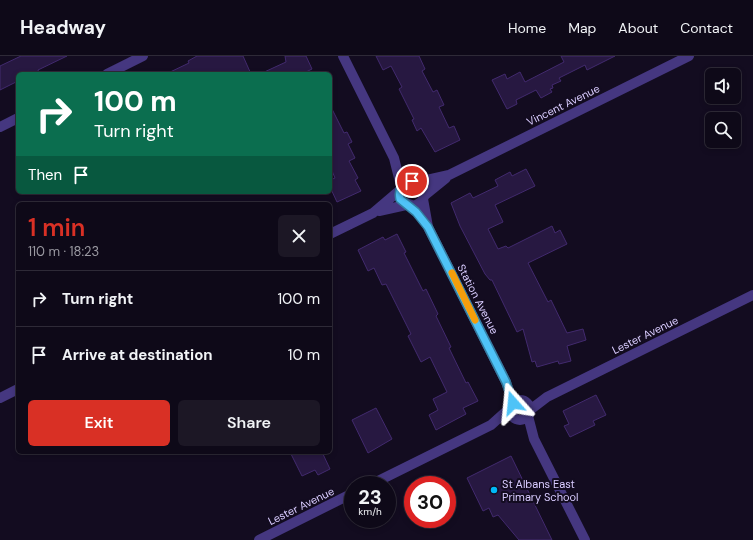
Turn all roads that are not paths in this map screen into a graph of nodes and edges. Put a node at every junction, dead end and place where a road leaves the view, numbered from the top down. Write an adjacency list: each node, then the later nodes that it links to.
1 (143, 56): 4 (street)
2 (343, 56): 7 (street)
3 (689, 56): 8 (street, Vincent Avenue)
4 (111, 72)
5 (16, 119): 6 (street)
6 (0, 127)
7 (394, 158): 9 (street); 10 (street)
8 (449, 175): 9 (street, Vincent Avenue); 11 (street, Vincent Avenue)
9 (416, 182): 10 (street); 11 (street)
10 (400, 188): 12 (street); 13 (street)
11 (424, 197): 12 (street); 14 (street, Station Avenue)
12 (407, 205): 13 (street); 14 (street, Station Avenue)
13 (373, 213): 15 (street)
14 (428, 227): 19 (street, Station Avenue)
15 (332, 233)
16 (753, 295): 19 (street, Lester Avenue)
17 (16, 390): 18 (street)
18 (0, 398)
19 (520, 410): 20 (street, Lester Avenue); 23 (street, Station Avenue)
20 (388, 476)
21 (344, 498): 22 (street, Lester Avenue)
22 (259, 540)
23 (585, 540)

